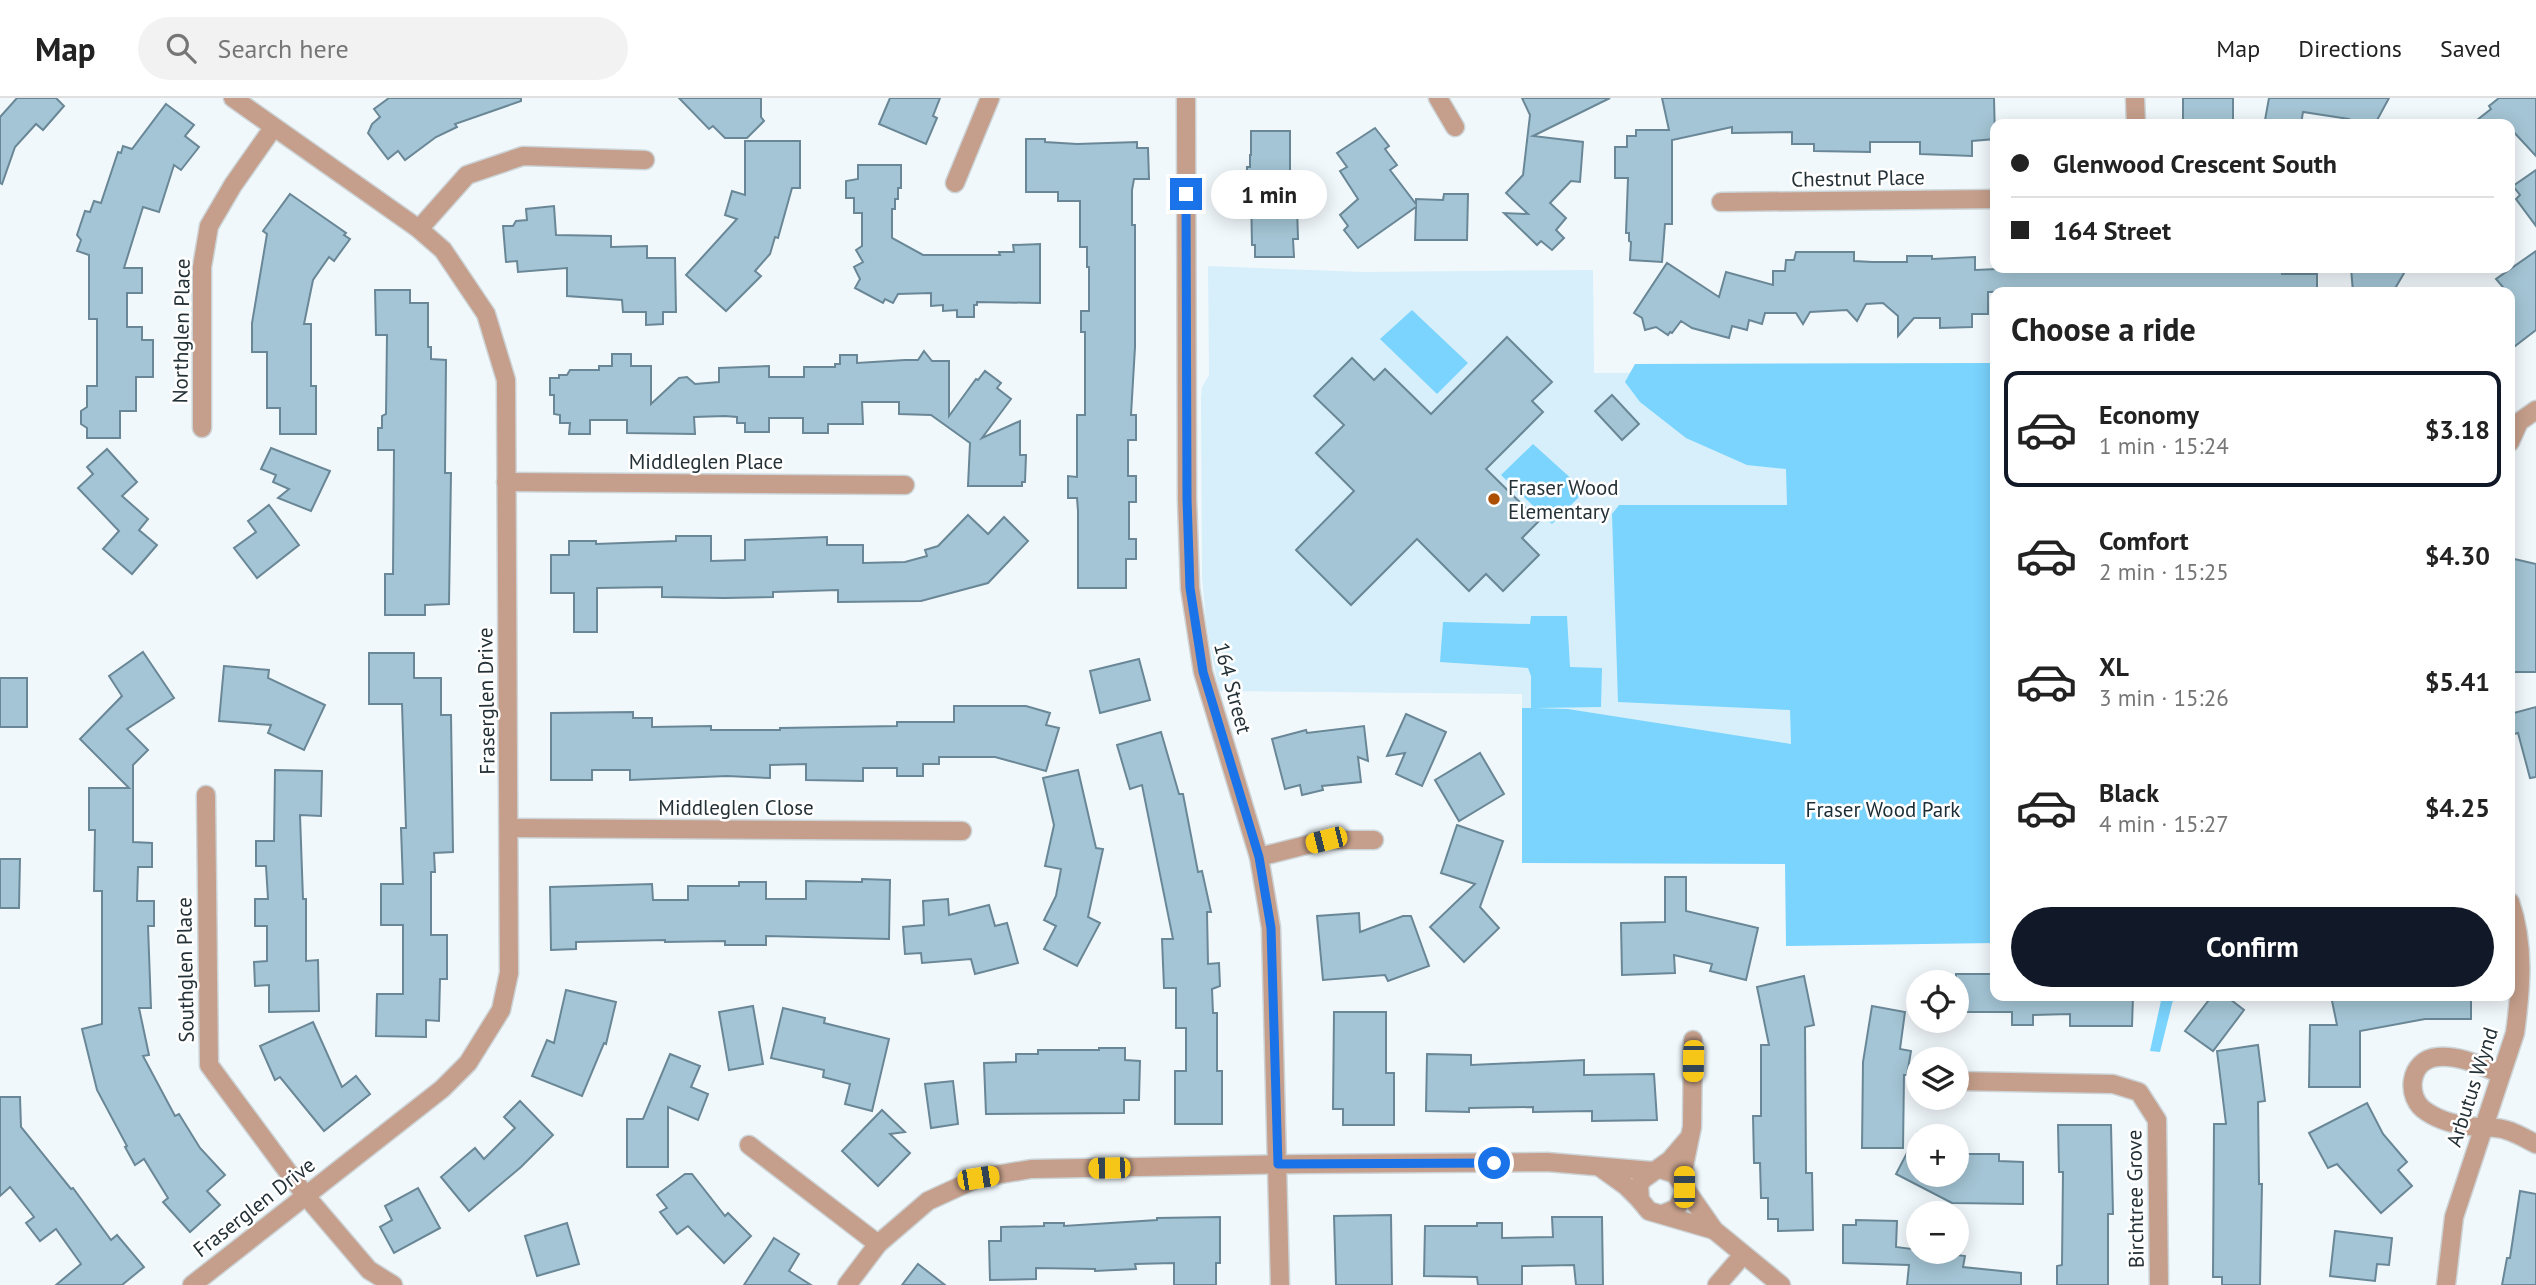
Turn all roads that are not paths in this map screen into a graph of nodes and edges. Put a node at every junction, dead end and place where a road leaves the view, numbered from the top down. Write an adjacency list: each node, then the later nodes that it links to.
1 (233, 98): 8 (street, Fraserglen Drive)
2 (990, 98): 10 (street)
3 (1186, 98): 23 (street, 164 Street)
4 (1437, 98): 7 (street)
5 (2135, 98): 6 (street)
6 (2136, 119)
7 (1455, 127)
8 (273, 128): 13 (street, Fraserglen Drive); 15 (street, Northglen Place)
9 (645, 160): 13 (street)
10 (955, 183)
11 (1990, 199): 12 (street, Chestnut Place)
12 (1721, 202)
13 (419, 229): 17 (street, Fraserglen Drive)
14 (2536, 410): 16 (street)
15 (202, 428)
16 (2515, 431)
17 (506, 482): 18 (street, Middleglen Place); 20 (street, Fraserglen Drive)
18 (905, 485)
19 (206, 795): 36 (street, Southglen Place)
20 (509, 828): 21 (street, Middleglen Close); 36 (street, Fraserglen Drive)
21 (962, 831)
22 (1374, 840): 23 (street)
23 (1259, 857): 32 (street, 164 Street)
24 (2515, 918): 26 (street, Arbutus Wynd)
25 (1693, 1040): 29 (street)
26 (2501, 1074): 28 (street, Arbutus Wynd); 28 (street)
27 (1969, 1081): 48 (street, Birchtree Grove)
28 (2482, 1128): 30 (street); 49 (street, Arbutus Wynd)
29 (1688, 1139): 34 (street); 35 (street)
30 (2536, 1144)
31 (749, 1146): 40 (street)
32 (1278, 1164): 33 (street); 40 (street); 45 (street, 164 Street)
33 (1601, 1168): 34 (street); 37 (street)
34 (1652, 1171): 35 (street); 37 (street)
35 (1684, 1187): 38 (street); 39 (street)
36 (305, 1195): 42 (street, Fraserglen Drive); 43 (street, Southglen Place)
37 (1640, 1200): 38 (street)
38 (1663, 1214): 39 (street)
39 (1714, 1230): 41 (street)
40 (878, 1244): 44 (street)
41 (1742, 1255): 46 (street); 47 (street)
42 (192, 1285)
43 (393, 1285)
44 (847, 1285)
45 (1280, 1285)
46 (1717, 1285)
47 (1781, 1285)
48 (2158, 1285)
49 (2446, 1285)

